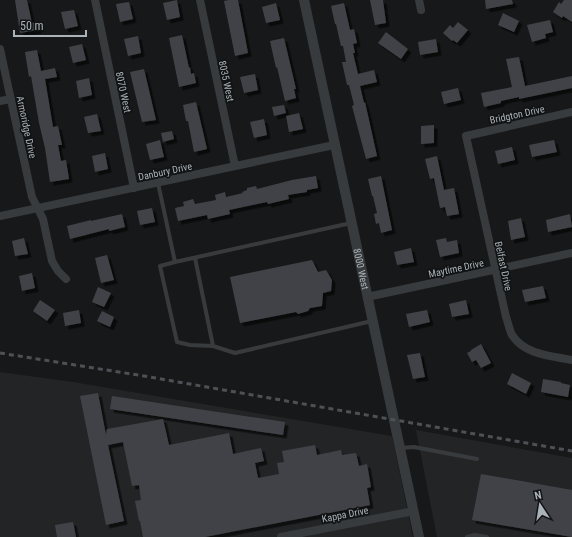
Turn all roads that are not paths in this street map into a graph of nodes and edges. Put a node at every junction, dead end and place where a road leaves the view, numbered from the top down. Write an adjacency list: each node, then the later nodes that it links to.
1 (95, 0): 14 (street, 8070 West)
2 (200, 0): 12 (street, 8035 West)
3 (304, 0): 11 (street, 8000 West)
4 (419, 0): 5 (street)
5 (422, 10)
6 (0, 49): 7 (street, Armoridge Drive)
7 (11, 99): 8 (street); 15 (street, Armoridge Drive)
8 (0, 101)
9 (572, 112): 10 (street, Bridgton Drive)
10 (466, 136): 21 (street, Belfast Drive)
11 (334, 145): 12 (street, Danbury Drive); 17 (street, 8000 West)
12 (235, 166): 13 (street, Danbury Drive)
13 (158, 183): 14 (street, Danbury Drive); 20 (lane)
14 (134, 188): 15 (street, Danbury Drive)
15 (37, 209): 16 (street, Danbury Drive); 22 (street, Armoridge Drive)
16 (0, 216)
17 (351, 223): 19 (lane); 23 (street, 8000 West)
18 (572, 253): 21 (street, Maytime Drive)
19 (195, 258): 20 (lane); 25 (lane)
20 (175, 262): 25 (lane)
21 (495, 269): 23 (street, Maytime Drive); 26 (street, Belfast Drive)
22 (66, 279)
23 (367, 297): 24 (street, 8000 West)
24 (372, 321): 25 (lane); 27 (street, 8000 West)
25 (213, 346)
26 (572, 360)
27 (400, 448): 28 (lane); 29 (street, 8000 West)
28 (477, 459)
29 (414, 511): 30 (street, Kappa Drive); 31 (street, 8000 West)
30 (281, 537)
31 (419, 537)
32 (467, 537): 33 (lane)
33 (487, 537)

